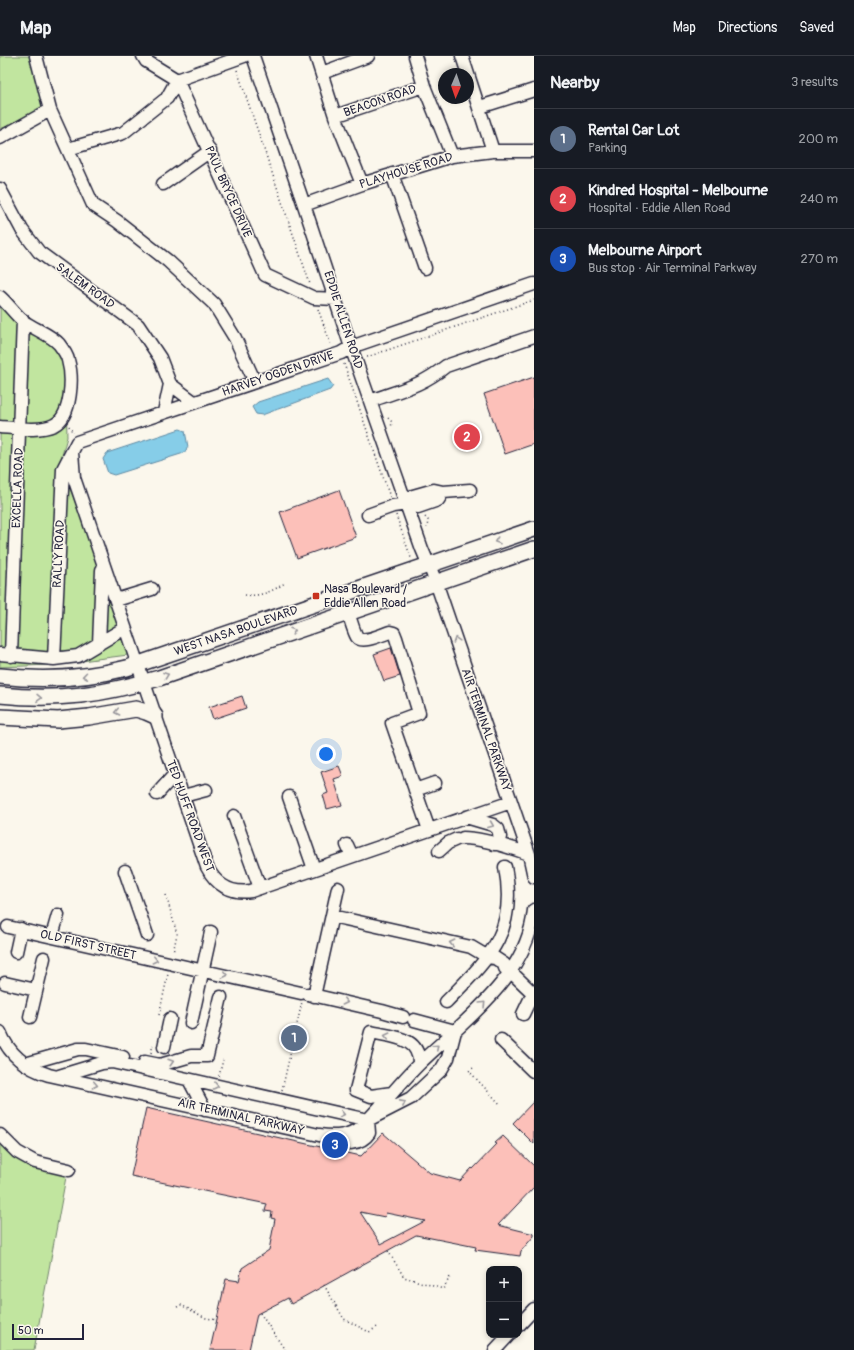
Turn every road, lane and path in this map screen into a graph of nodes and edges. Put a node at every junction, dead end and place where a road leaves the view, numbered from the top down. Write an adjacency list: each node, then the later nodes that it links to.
1 (36, 56): 14 (street)
2 (143, 56): 10 (street)
3 (253, 56): 26 (street, EDDIE ALLEN ROAD)
4 (316, 56): 9 (street)
5 (368, 56): 9 (street)
6 (415, 56): 11 (street)
7 (465, 57): 13 (street)
8 (239, 58): 10 (street); 30 (path)
9 (322, 73): 15 (street)
10 (177, 80): 17 (street); 18 (street, PAUL BRYCE DRIVE)
11 (424, 86): 15 (street, BEACON ROAD); 21 (street)
12 (534, 90): 13 (street)
13 (480, 107): 19 (street)
14 (50, 110): 16 (street); 17 (street)
15 (335, 116): 24 (street)
16 (0, 138)
17 (68, 149): 36 (street)
18 (210, 151): 23 (street); 30 (street, PAUL BRYCE DRIVE)
19 (493, 151): 20 (street, PLAYHOUSE ROAD); 21 (street, PLAYHOUSE ROAD)
20 (534, 151)
21 (452, 156): 22 (street, PLAYHOUSE ROAD)
22 (392, 174): 24 (street, PLAYHOUSE ROAD); 27 (street)
23 (163, 184)
24 (362, 184): 26 (street, PLAYHOUSE ROAD)
25 (0, 189): 37 (street, SALEM ROAD)
26 (304, 205): 31 (street, EDDIE ALLEN ROAD)
27 (425, 268)
28 (534, 284): 35 (street, HARVEY OGDEN DRIVE)
29 (0, 297): 33 (street)
30 (314, 298): 31 (street, PAUL BRYCE DRIVE); 35 (path)
31 (336, 299): 35 (street, EDDIE ALLEN ROAD)
32 (534, 300): 35 (path)
33 (23, 320): 42 (street); 44 (street, EXCELLA ROAD)
34 (534, 336): 38 (street)
35 (347, 350): 36 (street, HARVEY OGDEN DRIVE); 38 (street, EDDIE ALLEN ROAD); 49 (path)
36 (255, 382): 39 (street, HARVEY OGDEN DRIVE)
37 (170, 384): 39 (street); 40 (street)
38 (370, 401): 48 (street, EDDIE ALLEN ROAD)
39 (194, 402): 40 (street, HARVEY OGDEN DRIVE)
40 (164, 412): 46 (street, HARVEY OGDEN DRIVE)
41 (387, 417): 45 (path)
42 (62, 419): 44 (street); 46 (path)
43 (0, 426): 44 (street)
44 (20, 428): 65 (street, EXCELLA ROAD)
45 (391, 428)
46 (74, 447): 55 (street, TED HUFF ROAD WEST); 66 (street, RALLY ROAD)
47 (470, 490): 48 (street)
48 (413, 505): 49 (street); 52 (path); 56 (street, EDDIE ALLEN ROAD)
49 (393, 506): 50 (street); 54 (path)
50 (368, 515)
51 (534, 529): 56 (main road, WEST NASA BOULEVARD, one-way to 56)
52 (426, 532)
53 (534, 549): 57 (main road, WEST NASA BOULEVARD)
54 (414, 557)
55 (103, 560): 61 (street, TED HUFF ROAD WEST); 64 (street)
56 (428, 565): 57 (street, EDDIE ALLEN ROAD); 67 (main road, WEST NASA BOULEVARD)
57 (436, 582): 62 (main road, WEST NASA BOULEVARD); 80 (street, AIR TERMINAL PARKWAY, one-way to 57)
58 (285, 583): 60 (path)
59 (152, 589): 61 (street)
60 (245, 595)
61 (116, 600): 63 (street, TED HUFF ROAD WEST)
62 (348, 612): 69 (main road, WEST NASA BOULEVARD, one-way to 62); 76 (street)
63 (125, 628): 64 (street); 67 (street, TED HUFF ROAD WEST)
64 (100, 644): 66 (street)
65 (6, 655): 66 (street)
66 (54, 659)
67 (137, 665): 68 (main road, WEST NASA BOULEVARD, one-way to 68); 69 (street, TED HUFF ROAD WEST)
68 (0, 676)
69 (143, 683): 70 (main road, WEST NASA BOULEVARD, one-way to 69); 71 (street, TED HUFF ROAD WEST)
70 (0, 695)
71 (155, 716): 72 (main road, one-way to 72); 73 (street, TED HUFF ROAD WEST)
72 (0, 717)
73 (175, 774): 77 (street); 78 (street, TED HUFF ROAD WEST)
74 (435, 783): 76 (street)
75 (206, 790): 78 (street)
76 (415, 790): 83 (street)
77 (157, 794)
78 (183, 796): 91 (street, TED HUFF ROAD WEST)
79 (290, 797): 88 (street)
80 (511, 802): 82 (street, TED HUFF ROAD WEST); 86 (street, AIR TERMINAL PARKWAY)
81 (234, 816): 91 (street)
82 (466, 817): 83 (street, TED HUFF ROAD WEST); 84 (street, one-way to 84)
83 (428, 830): 88 (street, TED HUFF ROAD WEST)
84 (494, 844): 85 (street); 86 (street)
85 (439, 851)
86 (529, 854): 90 (street, AIR TERMINAL PARKWAY)
87 (505, 867): 104 (street)
88 (314, 869): 91 (street, TED HUFF ROAD WEST)
89 (125, 871): 100 (street)
90 (534, 873)
91 (260, 888)
92 (338, 888): 96 (street)
93 (166, 895): 105 (path)
94 (534, 910): 107 (street, AIR TERMINAL PARKWAY)
95 (58, 915): 101 (street)
96 (332, 916): 104 (street, one-way to 96); 110 (street)
97 (8, 927): 98 (street, OLD FIRST STREET)
98 (22, 930): 101 (street, OLD FIRST STREET); 102 (street)
99 (212, 932): 106 (street)
100 (147, 935)
101 (52, 936): 105 (street, OLD FIRST STREET, one-way to 105)
102 (16, 952)
103 (44, 958): 109 (street)
104 (490, 958): 107 (street); 113 (street)
105 (171, 963): 106 (street, OLD FIRST STREET); 116 (path)
106 (203, 970): 110 (street, OLD FIRST STREET, one-way to 110); 117 (street)
107 (508, 970): 111 (street); 118 (street, AIR TERMINAL PARKWAY, one-way to 107)
108 (6, 983): 109 (street)
109 (36, 990): 115 (street)
110 (308, 994): 118 (street, OLD FIRST STREET, one-way to 118)
111 (534, 994): 114 (street)
112 (222, 998): 124 (street, one-way to 112)
113 (446, 1002)
114 (523, 1014)
115 (30, 1017)
116 (164, 1017): 121 (street)
117 (191, 1023)
118 (455, 1031): 125 (street, AIR TERMINAL PARKWAY, one-way to 118); 134 (street, one-way to 118)
119 (0, 1032): 124 (street, AIR TERMINAL PARKWAY)
120 (501, 1040): 127 (street)
121 (158, 1046): 122 (path)
122 (150, 1059)
123 (223, 1060): 130 (path)
124 (25, 1064): 128 (street, AIR TERMINAL PARKWAY)
125 (419, 1064): 131 (street, AIR TERMINAL PARKWAY); 131 (street, one-way to 131)
126 (473, 1068): 132 (path)
127 (533, 1071)
128 (57, 1077): 129 (street); 133 (street, AIR TERMINAL PARKWAY, one-way to 133)
129 (189, 1080): 133 (street); 134 (street, one-way to 134)
130 (218, 1082)
131 (392, 1093): 134 (street, AIR TERMINAL PARKWAY)
132 (501, 1105)
133 (205, 1110): 134 (street, AIR TERMINAL PARKWAY)
134 (368, 1120)
135 (0, 1134): 136 (street)
136 (69, 1170)
137 (388, 1251): 138 (path)
138 (450, 1277)
139 (324, 1286): 145 (path)
140 (177, 1307): 143 (path)
141 (534, 1309): 144 (street)
142 (260, 1313): 147 (path)
143 (217, 1320)
144 (522, 1322)
145 (379, 1326)
146 (506, 1338): 148 (street)
147 (285, 1350)
148 (495, 1350)

